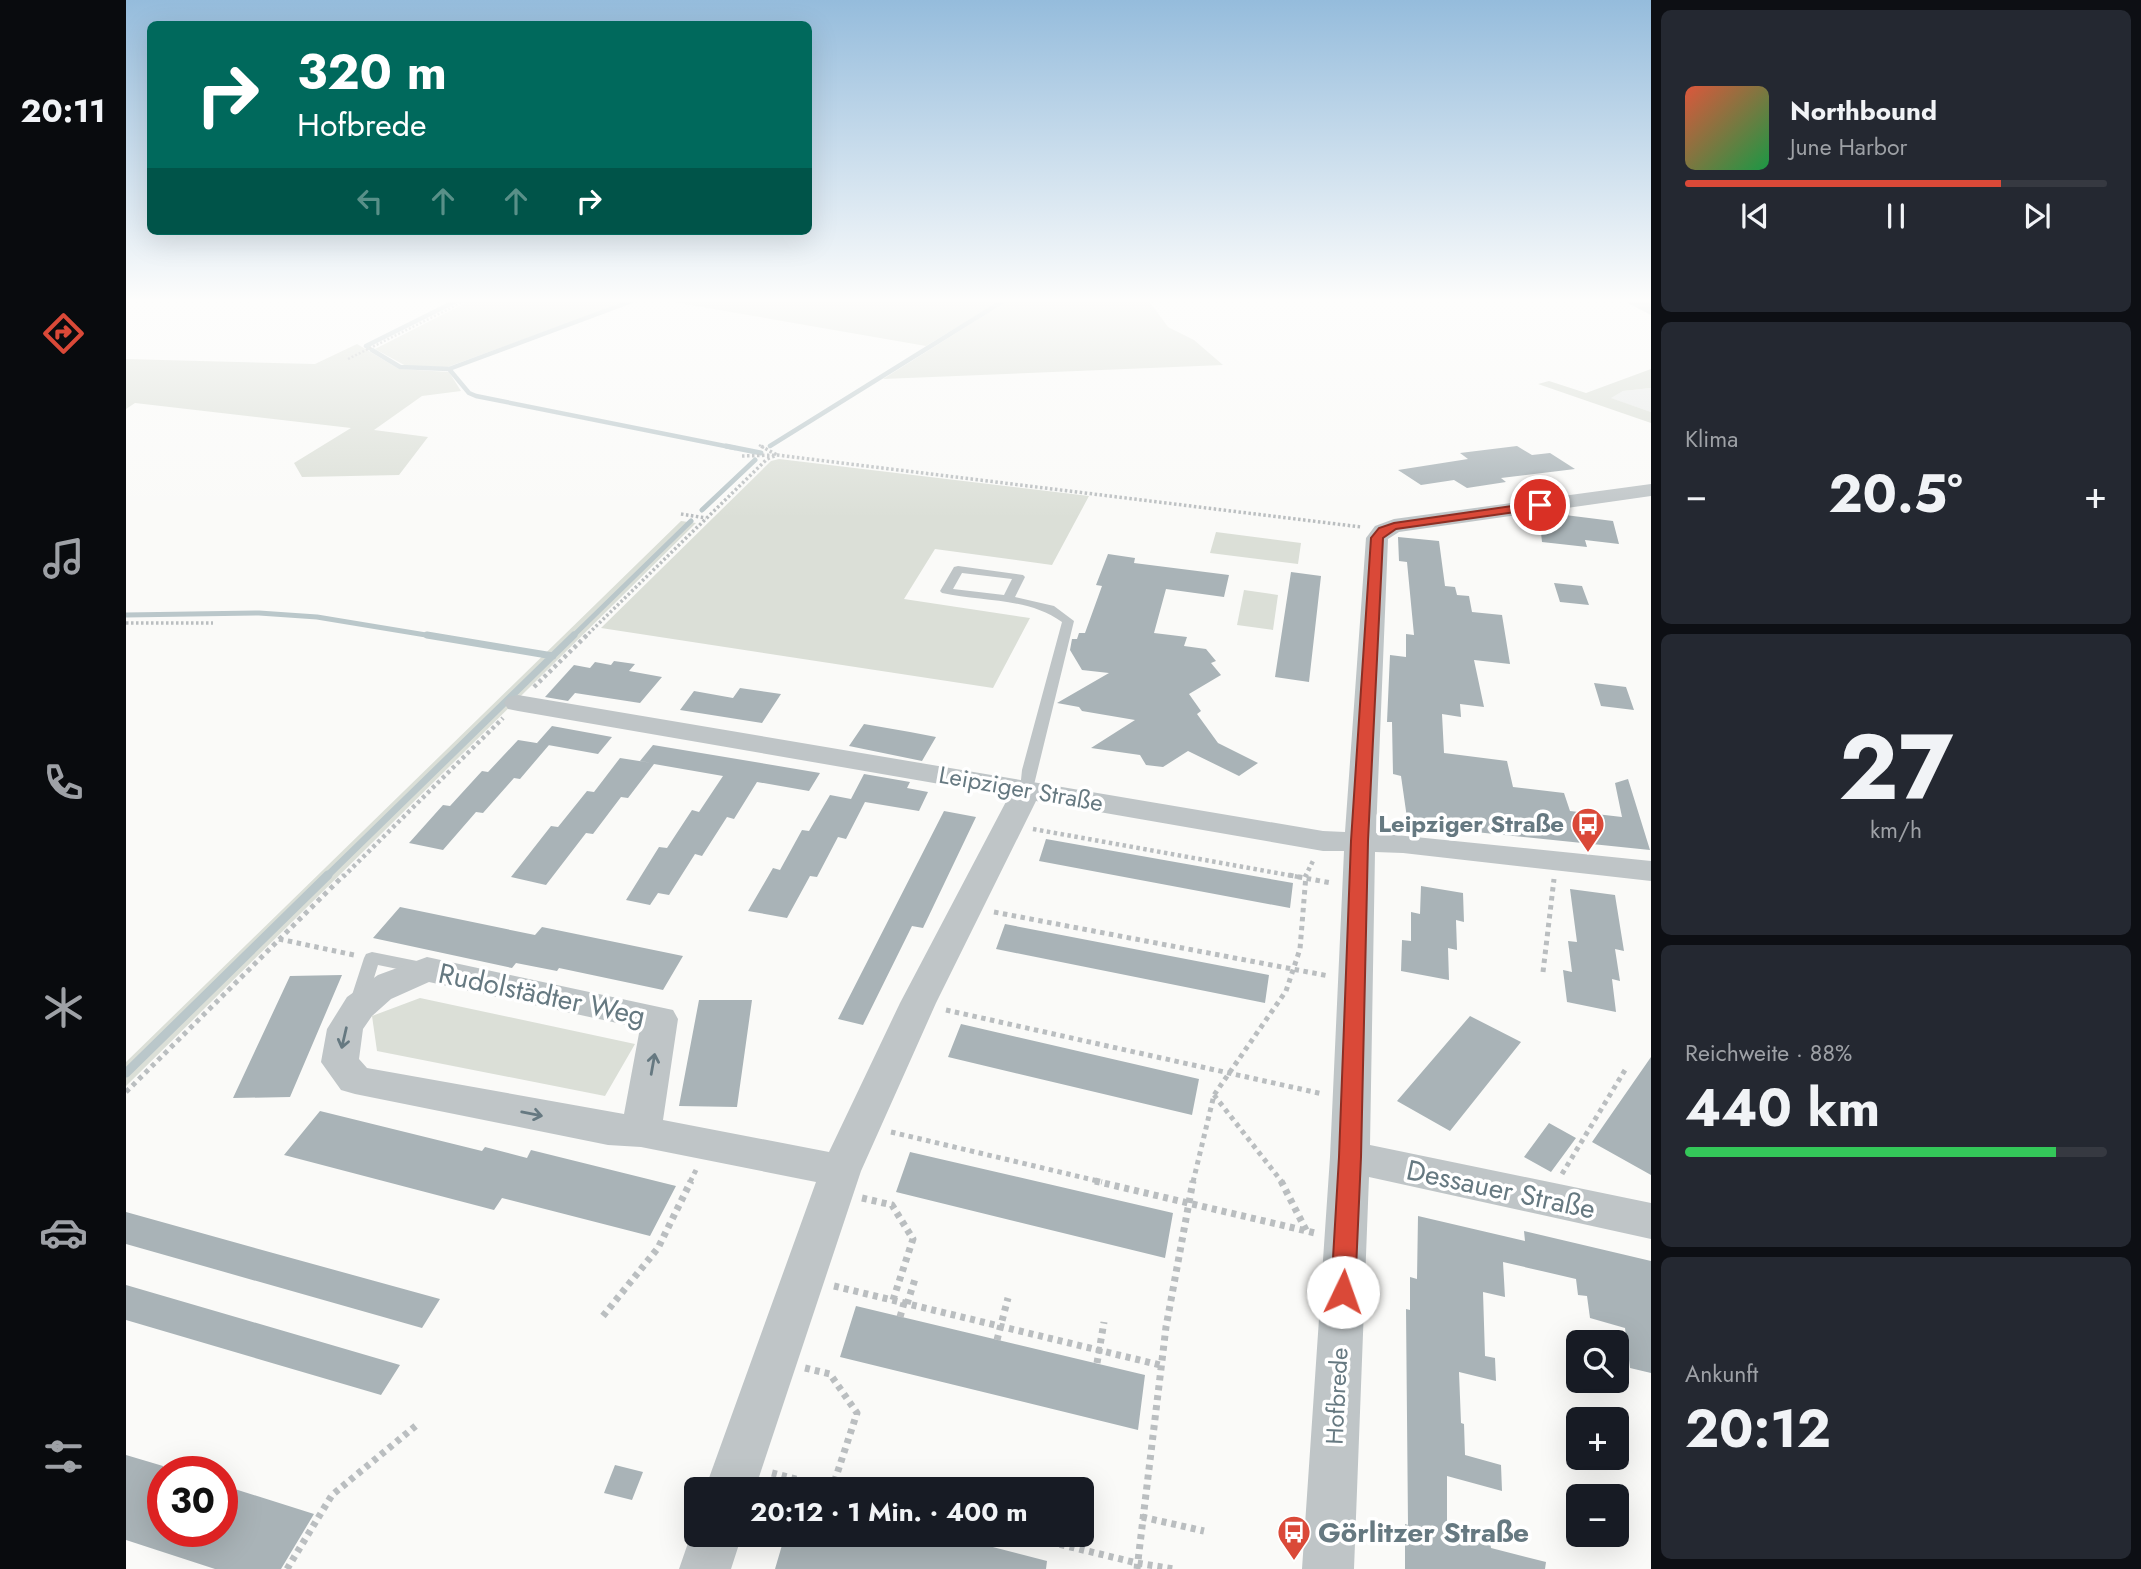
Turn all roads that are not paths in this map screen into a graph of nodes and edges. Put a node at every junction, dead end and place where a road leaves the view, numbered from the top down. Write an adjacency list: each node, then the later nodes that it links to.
1 (1651, 490): 5 (street, Hofbrede)
2 (1008, 599): 2 (lane); 4 (lane)
3 (518, 703): 4 (street, Leipziger Straße)
4 (1027, 790): 5 (street, Leipziger Straße); 11 (street)
5 (1341, 841): 6 (street, Leipziger Straße); 10 (street, Hofbrede)
6 (1651, 871)
7 (427, 969): 8 (street, Rudolstädter Weg); 8 (lane); 9 (street, Rudolstädter Weg, one-way to 7)
8 (364, 999): 9 (street, Rudolstädter Weg, one-way to 9)
9 (642, 1131): 11 (street, Rudolstädter Weg)
10 (1350, 1157): 12 (street, Dessauer Straße); 16 (street, Hofbrede)
11 (838, 1181): 13 (street)
12 (1651, 1221)
13 (733, 1477)
14 (712, 1547): 15 (street)
15 (705, 1569)
16 (1328, 1569)

